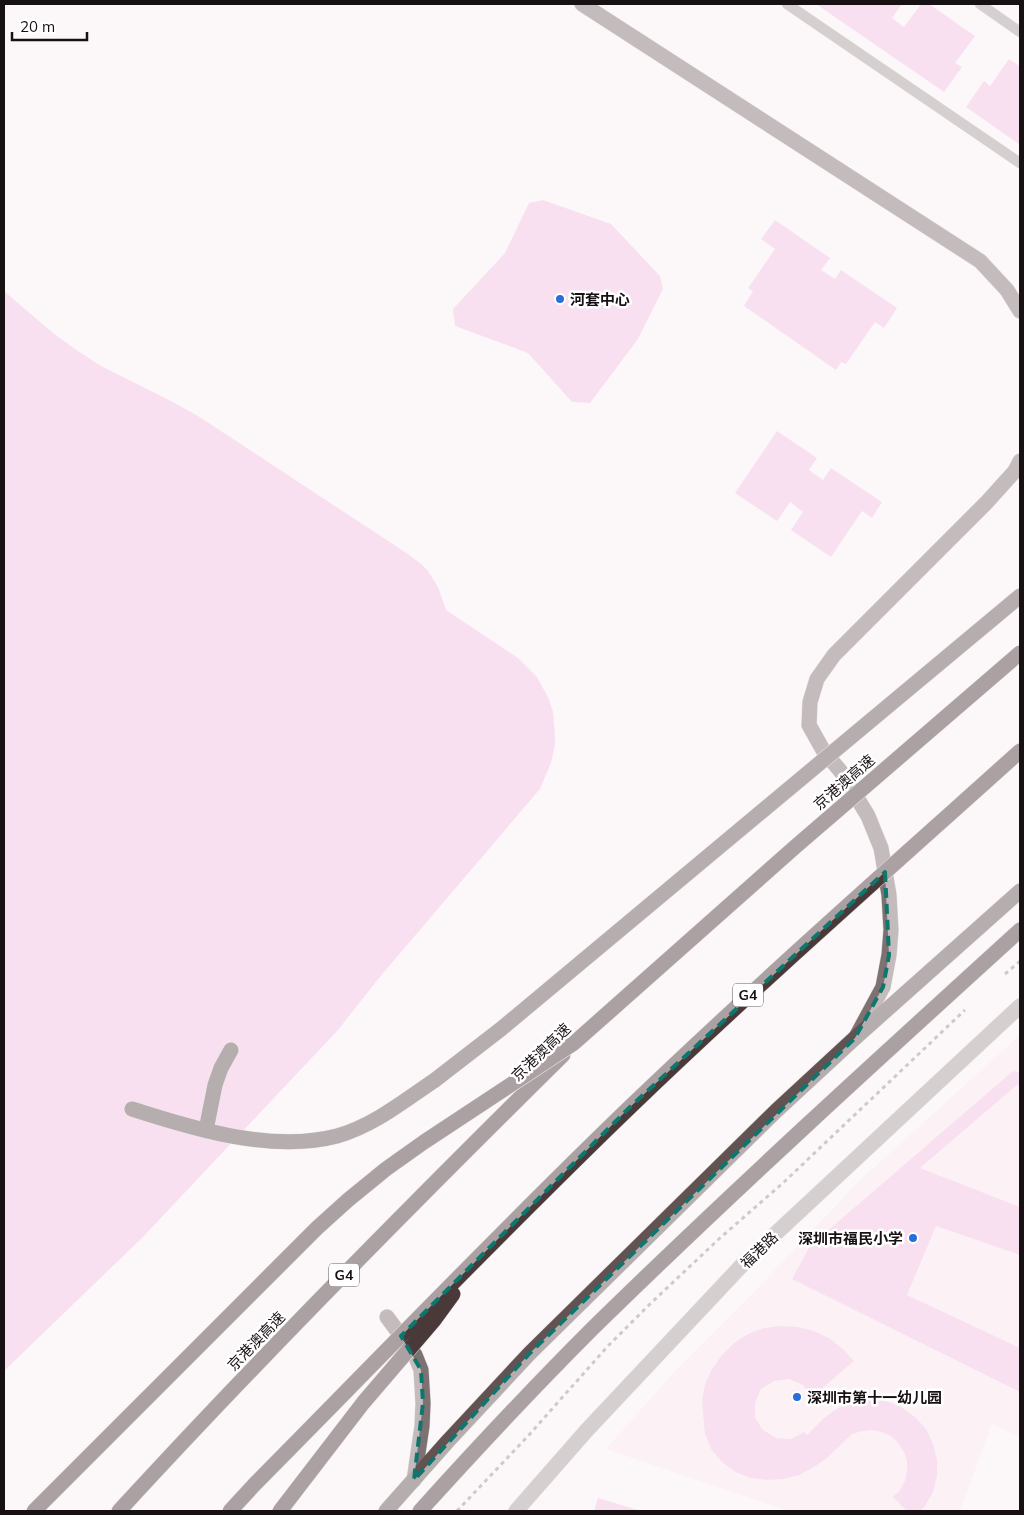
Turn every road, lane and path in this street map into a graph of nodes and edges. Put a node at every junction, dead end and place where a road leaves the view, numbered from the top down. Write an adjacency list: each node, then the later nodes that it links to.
1 (582, 4): 6 (street)
2 (788, 4): 5 (lane)
3 (980, 4): 4 (lane)
4 (1020, 32)
5 (1020, 163)
6 (1020, 311)
7 (1020, 461): 17 (street)
8 (1020, 596): 21 (main road, bridge)
9 (1020, 653): 18 (highway, 京港澳高速 / G4, bridge)
10 (1020, 751): 22 (highway, G4, bridge)
11 (1020, 891): 17 (main road)
12 (1020, 930): 30 (highway)
13 (1020, 961): 14 (path)
14 (998, 979)
15 (971, 1004): 31 (path)
16 (1020, 1006): 32 (street, 福港路)
17 (855, 1038): 24 (main road)
18 (574, 1043): 25 (highway, bridge); 26 (highway, 京港澳高速 / G4, bridge)
19 (231, 1050): 21 (main road)
20 (132, 1109): 21 (main road)
21 (206, 1130)
22 (485, 1250): 27 (highway, G4, bridge); 28 (highway, bridge)
23 (387, 1317): 24 (street)
24 (414, 1480): 29 (main road)
25 (34, 1511)
26 (119, 1511)
27 (230, 1511)
28 (280, 1511)
29 (386, 1511)
30 (420, 1511)
31 (457, 1511)
32 (516, 1511)

